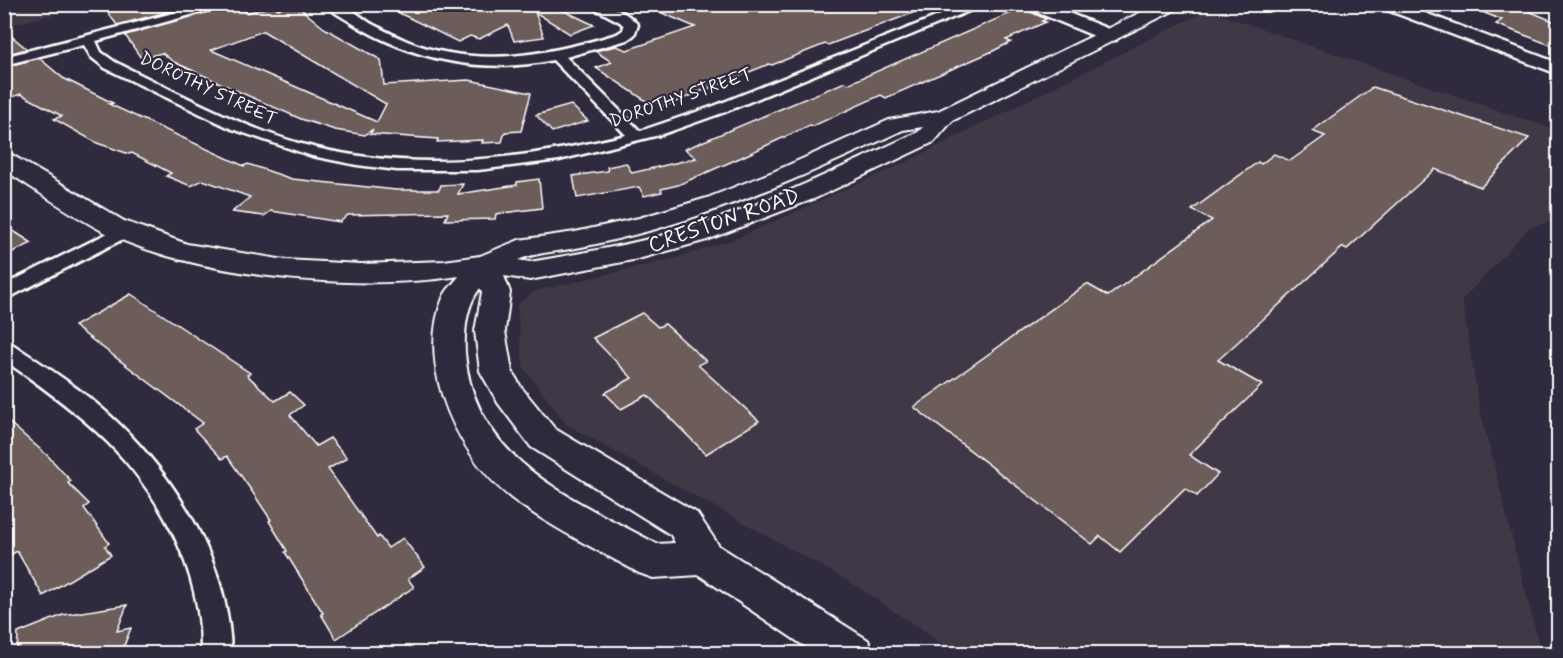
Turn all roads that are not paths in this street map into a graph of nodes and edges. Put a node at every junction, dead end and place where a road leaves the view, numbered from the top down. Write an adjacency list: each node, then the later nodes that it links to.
1 (225, 4): 9 (street)
2 (331, 4): 10 (street)
3 (592, 4): 10 (street)
4 (980, 4): 13 (street, DOROTHY STREET)
5 (1030, 4): 8 (street)
6 (1173, 4): 8 (main road, CRESTON ROAD)
7 (1385, 4): 12 (street)
8 (1110, 36): 16 (main road, CRESTON ROAD)
9 (88, 39): 11 (street); 13 (street, DOROTHY STREET)
10 (558, 57): 13 (street)
11 (4, 61)
12 (1558, 69)
13 (637, 137)
14 (4, 160): 15 (main road, CRESTON ROAD)
15 (125, 230): 16 (main road, CRESTON ROAD); 17 (street)
16 (485, 264): 19 (main road); 19 (main road)
17 (4, 294)
18 (4, 349): 20 (street)
19 (705, 558): 21 (main road)
20 (216, 654)
21 (853, 654)

